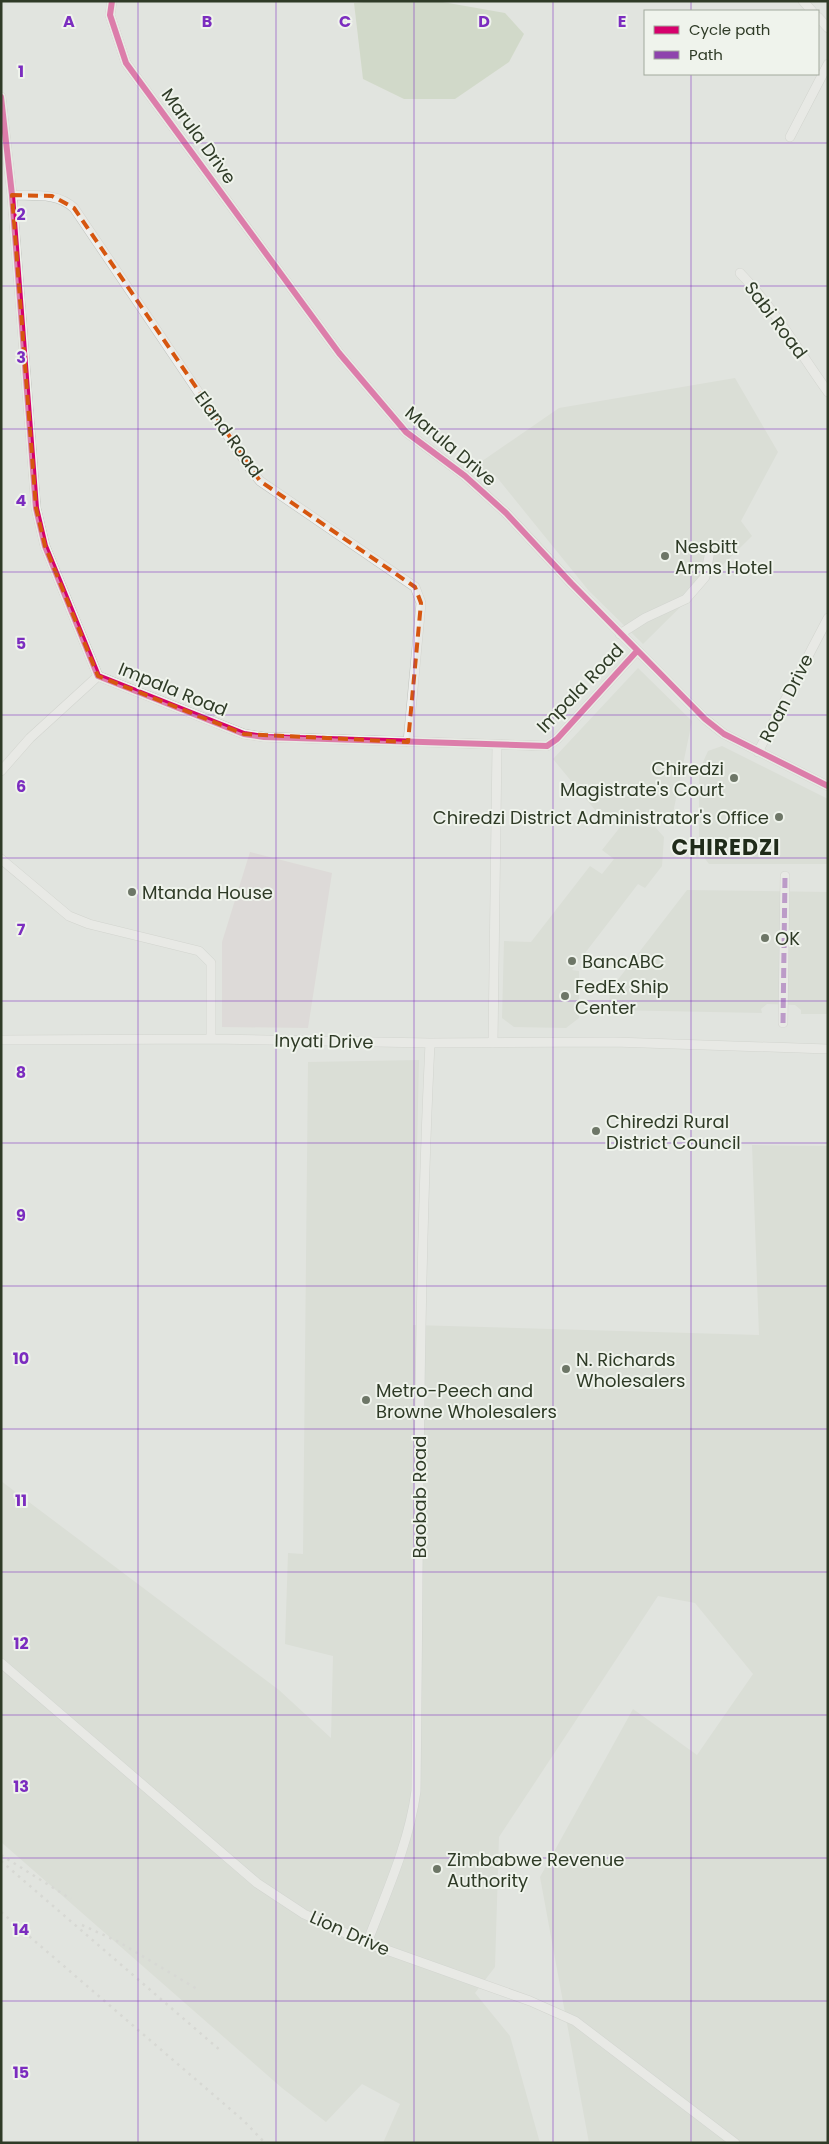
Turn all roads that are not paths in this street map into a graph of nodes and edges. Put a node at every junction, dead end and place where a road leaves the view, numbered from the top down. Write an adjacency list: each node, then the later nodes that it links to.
1 (112, 1): 12 (street, Marula Drive)
2 (819, 18): 3 (street)
3 (828, 28)
4 (828, 64): 6 (street)
5 (1, 97): 7 (street, Impala Road)
6 (790, 137)
7 (12, 195): 14 (street, Impala Road); 15 (street, Eland Road)
8 (740, 273): 9 (street, Sabi Road)
9 (828, 392)
10 (710, 551): 12 (street)
11 (828, 618): 17 (street, Roan Drive)
12 (620, 634): 13 (street, Marula Drive)
13 (637, 651): 16 (street, Impala Road); 17 (street, Marula Drive)
14 (98, 676): 15 (street, Impala Road); 18 (street)
15 (408, 742): 16 (street, Impala Road)
16 (497, 746): 26 (street)
17 (758, 752): 19 (street, Marula Drive)
18 (1, 771)
19 (828, 786)
20 (1, 859): 23 (street)
21 (785, 876): 22 (street)
22 (783, 1024)
23 (211, 1039): 24 (street, Inyati Drive); 25 (street, Inyati Drive)
24 (1, 1040)
25 (430, 1043): 26 (street, Inyati Drive); 29 (street, Baobab Road)
26 (493, 1043): 27 (street, Inyati Drive)
27 (828, 1049)
28 (1, 1663): 29 (street, Lion Drive)
29 (367, 1943): 30 (street, Lion Drive)
30 (735, 2143)

